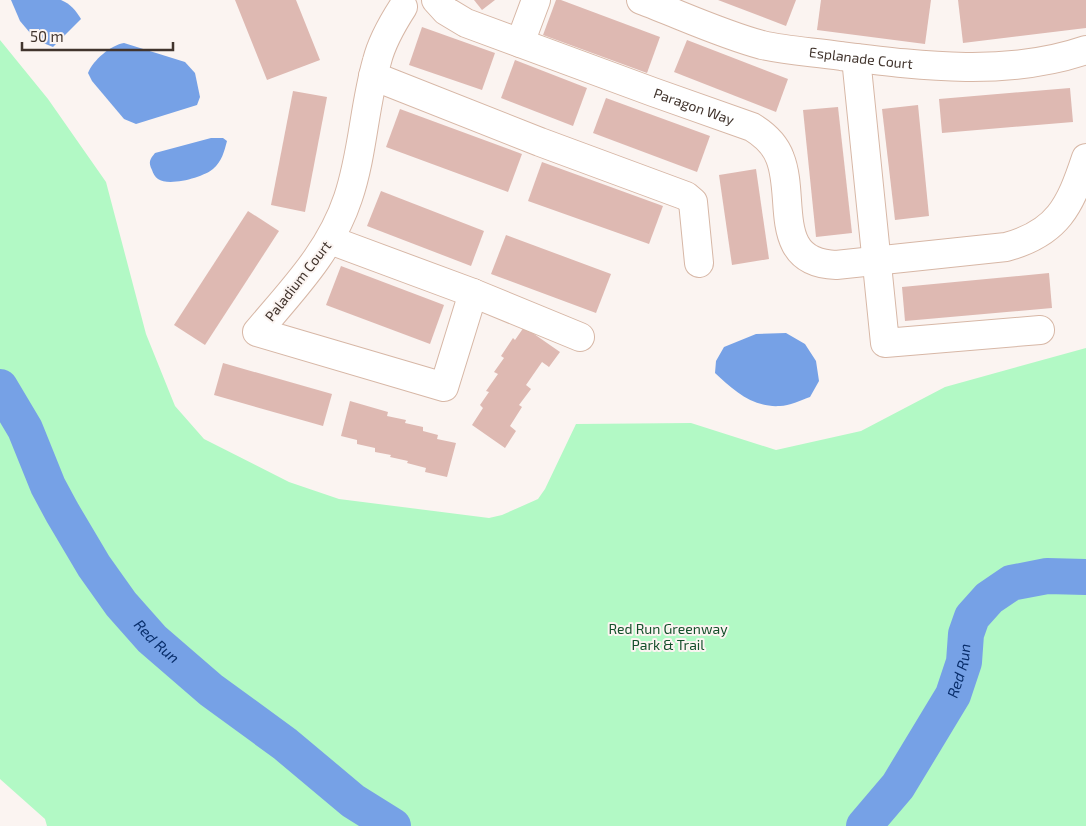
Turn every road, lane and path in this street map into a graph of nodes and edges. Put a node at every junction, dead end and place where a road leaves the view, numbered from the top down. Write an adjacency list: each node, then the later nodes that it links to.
1 (431, 0): 5 (street)
2 (436, 0): 6 (street, Paragon Way)
3 (536, 0): 6 (street)
4 (641, 0): 8 (street, Esplanade Court)
5 (399, 3): 9 (street, Paladium Court)
6 (520, 43): 12 (street, Paragon Way)
7 (1086, 50): 8 (street, Esplanade Court)
8 (856, 58): 12 (street)
9 (373, 76): 11 (street, Paladium Court); 13 (street)
10 (1086, 158): 12 (street, Paragon Way)
11 (330, 240): 14 (street); 14 (street, Paladium Court)
12 (876, 260): 15 (street)
13 (699, 263)
14 (473, 292): 16 (street)
15 (1040, 330)
16 (580, 337)

